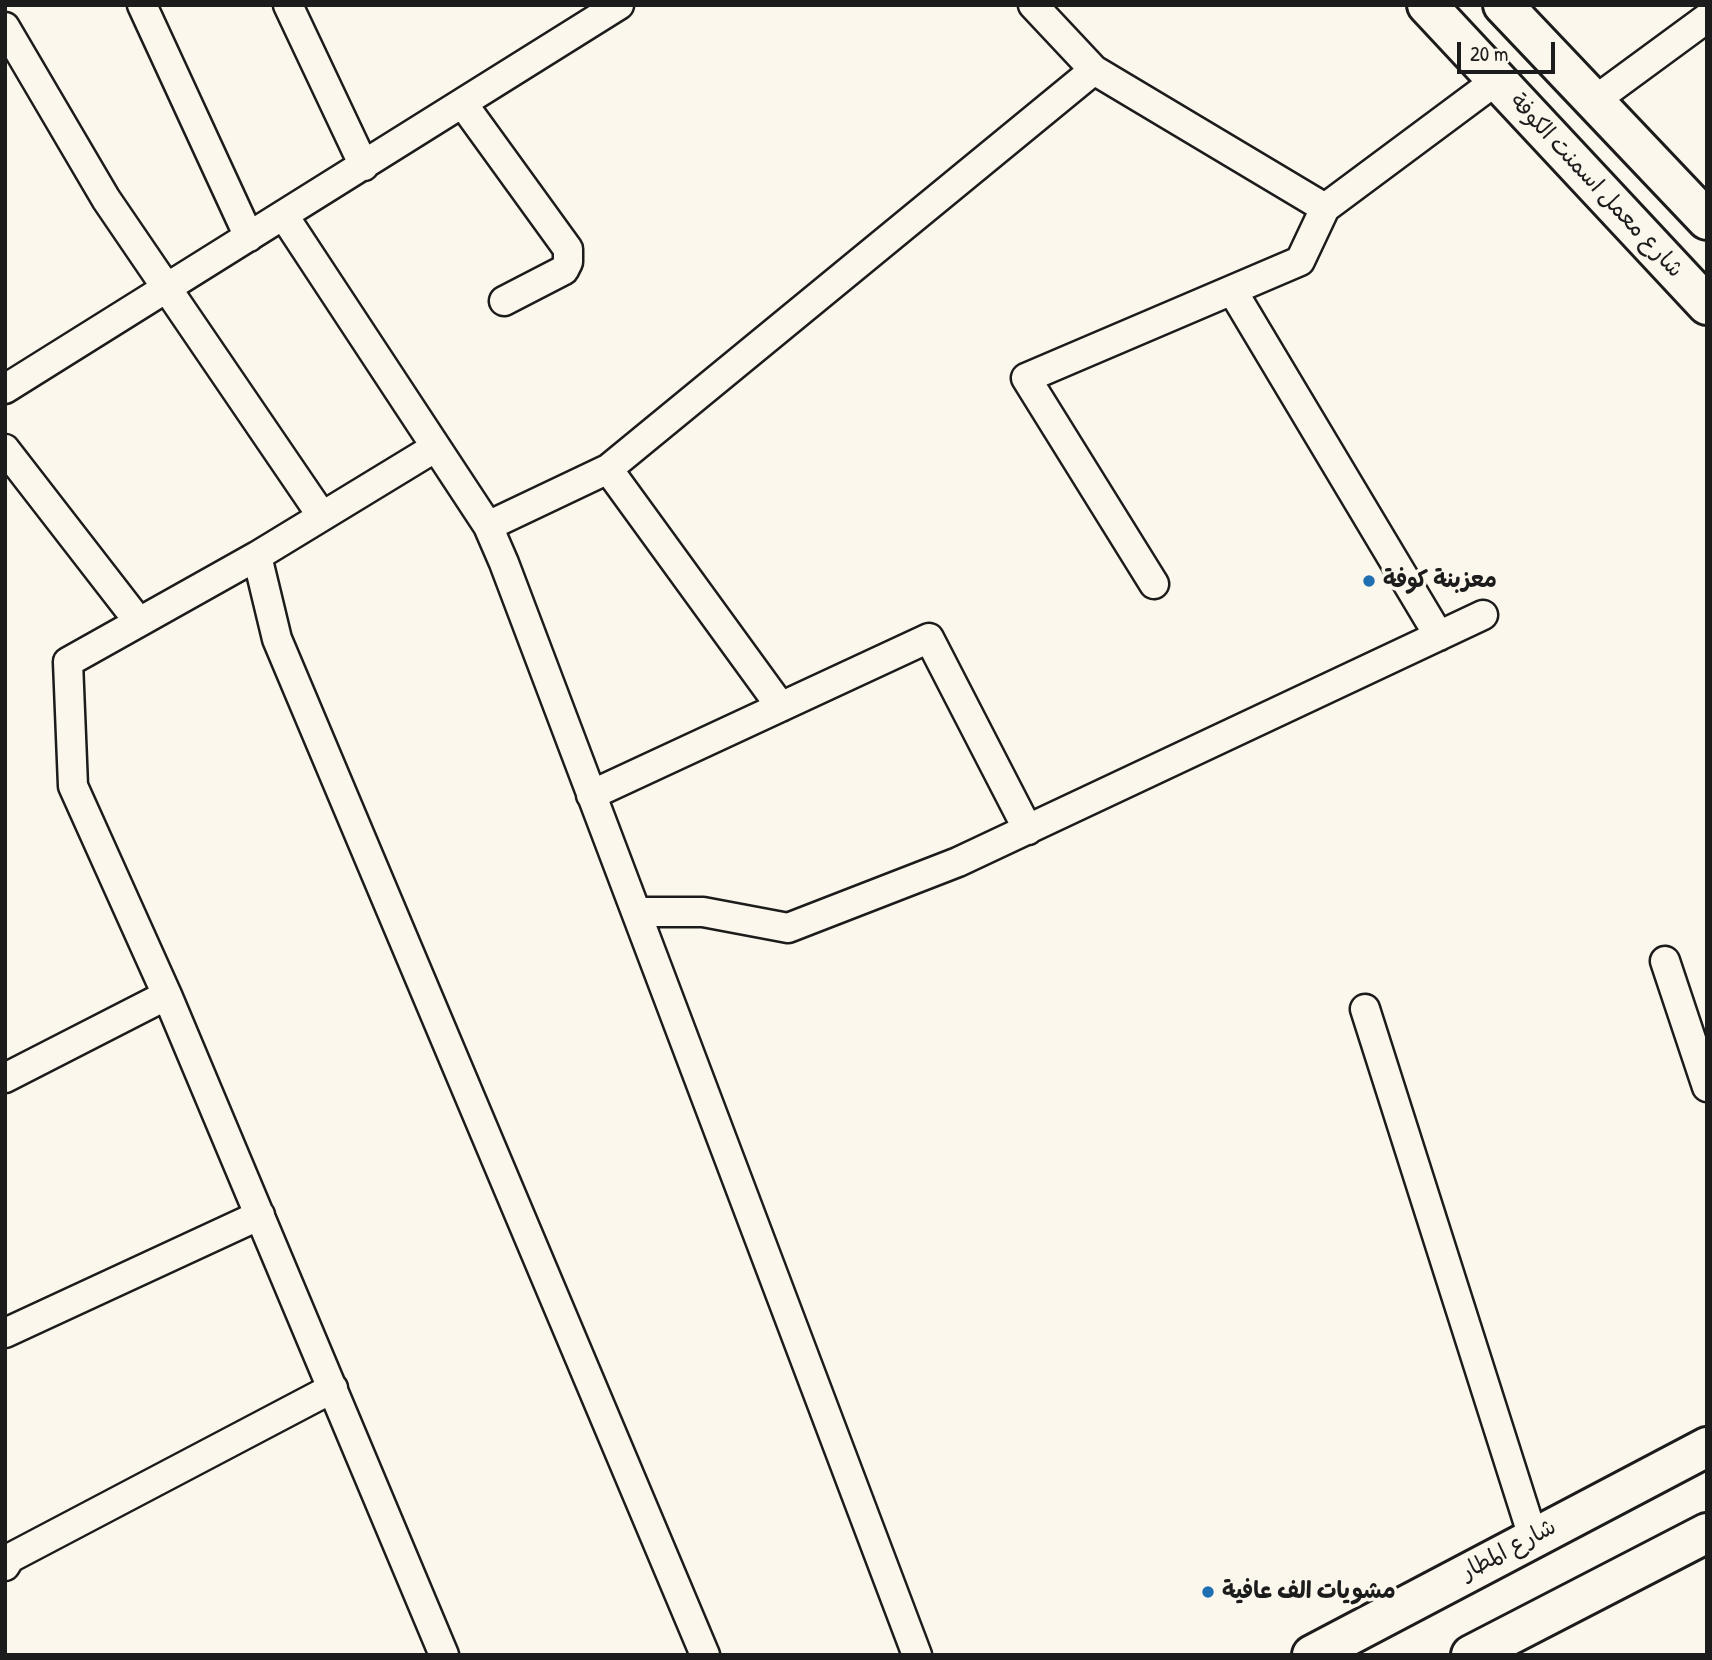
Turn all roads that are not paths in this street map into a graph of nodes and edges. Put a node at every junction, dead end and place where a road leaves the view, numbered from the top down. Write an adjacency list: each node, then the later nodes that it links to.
1 (142, 5): 18 (street)
2 (288, 5): 14 (street)
3 (619, 5): 13 (street)
4 (1032, 5): 10 (street)
5 (1427, 5): 9 (main road, شارع معمل اسمنت الكوفة)
6 (1507, 9): 9 (main road); 12 (main road)
7 (1707, 18): 12 (street)
8 (5, 27): 19 (street)
9 (1467, 48): 11 (main road, شارع معمل اسمنت الكوفة)
10 (1094, 71): 15 (street); 26 (street)
11 (1497, 80): 15 (street); 22 (main road, شارع معمل اسمنت الكوفة)
12 (1594, 101): 17 (main road)
13 (463, 104): 14 (street); 21 (street)
14 (364, 166): 16 (street)
15 (1325, 208): 20 (street)
16 (284, 216): 18 (street); 24 (street)
17 (1707, 220)
18 (249, 237): 19 (street)
19 (168, 287): 23 (street); 27 (street)
20 (1232, 290): 30 (street); 33 (street)
21 (504, 301)
22 (1707, 304)
23 (5, 389)
24 (436, 447): 27 (street); 28 (street)
25 (5, 449): 32 (street)
26 (608, 469): 28 (street); 34 (street)
27 (322, 516): 29 (street)
28 (488, 526): 35 (street)
29 (257, 556): 32 (street); 51 (street)
30 (1154, 584)
31 (1482, 615): 33 (street)
32 (139, 622): 39 (street)
33 (1439, 636): 36 (street)
34 (781, 707): 35 (street); 36 (street)
35 (592, 795): 37 (street)
36 (1028, 830): 37 (street)
37 (636, 912): 52 (street)
38 (1665, 961): 42 (street)
39 (167, 995): 41 (street); 43 (street)
40 (1365, 1009): 48 (street)
41 (5, 1078)
42 (1707, 1087)
43 (260, 1215): 44 (street); 45 (street)
44 (5, 1333)
45 (332, 1388): 49 (street); 50 (street)
46 (1707, 1447): 48 (main road, شارع المطار)
47 (1707, 1534): 54 (main road)
48 (1533, 1537): 53 (main road, شارع المطار)
49 (5, 1566)
50 (444, 1655)
51 (705, 1655)
52 (917, 1655)
53 (1312, 1655)
54 (1471, 1655)

